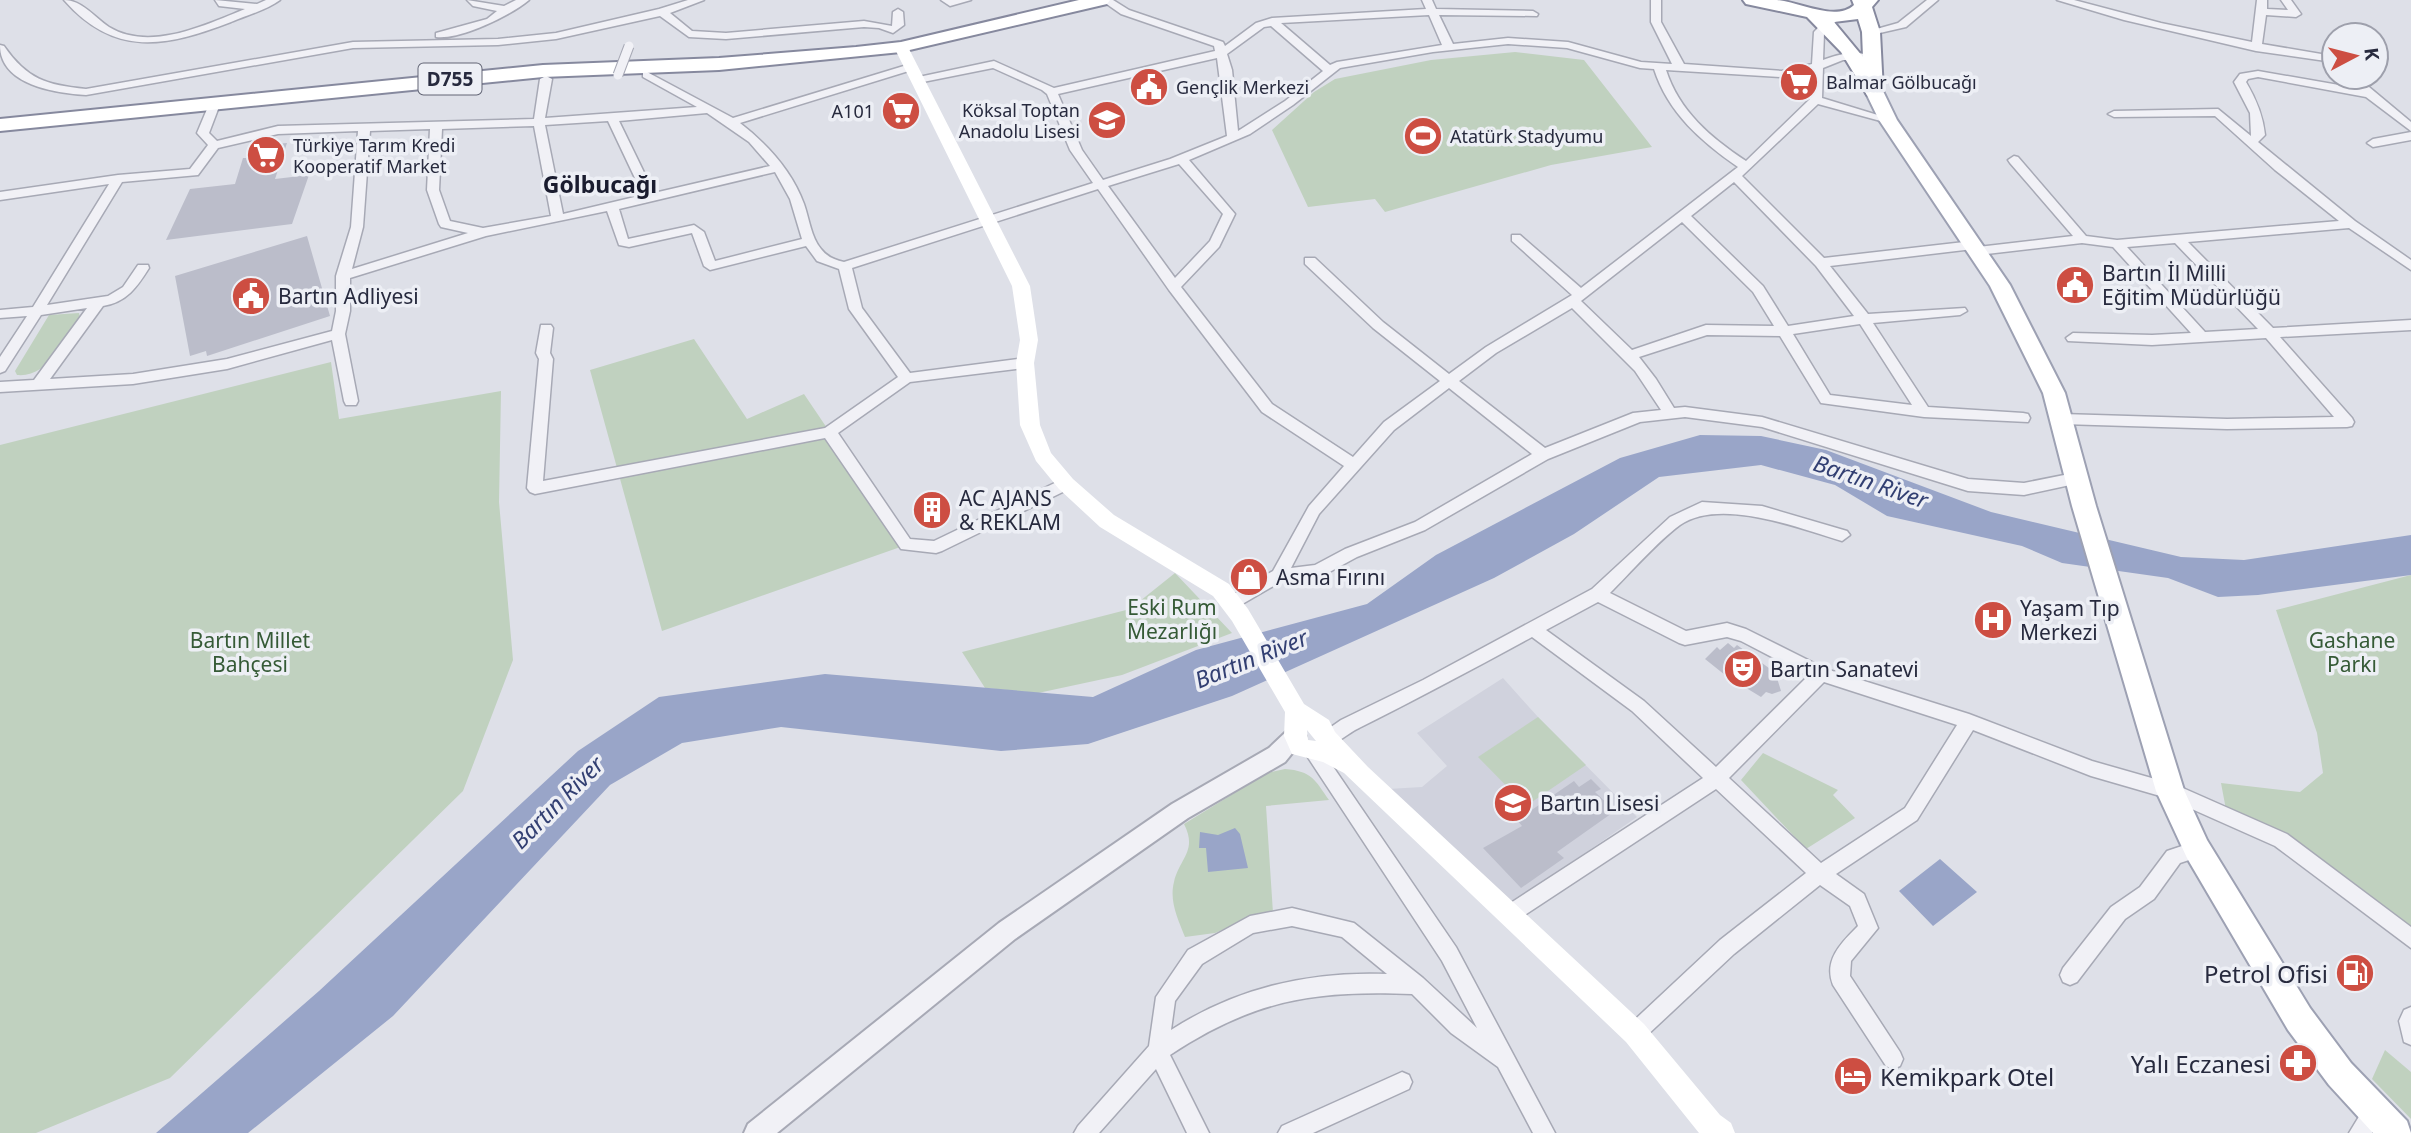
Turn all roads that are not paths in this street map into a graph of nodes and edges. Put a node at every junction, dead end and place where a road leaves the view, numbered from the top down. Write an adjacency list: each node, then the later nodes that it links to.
1 (69, 0): 21 (street)
2 (220, 0): 21 (street)
3 (275, 0): 21 (street)
4 (472, 0): 22 (street)
5 (524, 0): 22 (street)
6 (699, 0): 23 (street)
7 (908, 0): 30 (street)
8 (946, 0): 9 (street)
9 (966, 0)
10 (1059, 0): 30 (highway, D755)
11 (1104, 0): 30 (highway, D755); 37 (street)
12 (1427, 0): 24 (street)
13 (1656, 0): 42 (street)
14 (1752, 0): 27 (highway)
15 (1795, 0): 27 (highway)
16 (1933, 0): 31 (street)
17 (2062, 0): 36 (street)
18 (2262, 0): 25 (street)
19 (2286, 0): 25 (street)
20 (1864, 2): 27 (highway); 31 (highway)
21 (260, 6)
22 (505, 9): 32 (street)
23 (662, 12): 29 (street); 32 (street)
24 (1431, 12): 26 (street); 28 (street); 34 (street)
25 (2261, 12): 36 (street)
26 (1533, 13)
27 (1824, 18): 39 (highway); 41 (street)
28 (1272, 21): 37 (street); 43 (street)
29 (864, 24): 30 (street); 30 (street)
30 (897, 30): 44 (main road); 53 (highway, D755); 55 (highway, D755)
31 (1871, 32): 39 (highway)
32 (405, 42): 35 (street)
33 (629, 46): 45 (street, bridge)
34 (1448, 47): 40 (street); 43 (street)
35 (0, 48)
36 (2256, 48): 38 (street)
37 (1223, 52): 50 (street); 66 (street)
38 (2320, 57)
39 (1856, 60): 41 (street); 48 (highway)
40 (1659, 66): 42 (street); 73 (street)
41 (1816, 67): 42 (street); 52 (street)
42 (1680, 68)
43 (1330, 71): 66 (street)
44 (914, 74): 50 (street); 60 (street); 81 (main road)
45 (618, 75)
46 (647, 75): 54 (street)
47 (546, 79): 59 (street)
48 (1874, 91): 58 (main road)
49 (2366, 91): 51 (street)
50 (1052, 92): 75 (street)
51 (2370, 94): 63 (street); 67 (street)
52 (1816, 100): 58 (street); 73 (street)
53 (214, 103): 61 (highway, D755); 69 (street)
54 (708, 109): 57 (street); 60 (street)
55 (0, 114)
56 (2114, 114): 67 (street)
57 (612, 118): 59 (street); 77 (street)
58 (1888, 120): 89 (main road)
59 (539, 122): 62 (street); 80 (street)
60 (733, 122): 72 (street)
61 (0, 125)
62 (436, 125): 64 (street); 83 (street)
63 (2411, 128)
64 (364, 129): 69 (street); 95 (street)
65 (2411, 136): 68 (street)
66 (1233, 138): 70 (street)
67 (2251, 143): 82 (street)
68 (2373, 143)
69 (214, 145): 74 (street)
70 (1181, 159): 75 (street); 96 (street)
71 (2014, 160): 85 (street)
72 (778, 168): 77 (street); 87 (street)
73 (1740, 172): 79 (street); 91 (street)
74 (118, 179): 76 (street); 99 (street)
75 (1100, 184): 81 (street); 96 (street)
76 (0, 196)
77 (650, 197): 78 (street)
78 (612, 206): 80 (street); 87 (street)
79 (1682, 215): 97 (street); 105 (street)
80 (558, 219): 83 (street)
81 (986, 219): 93 (street); 111 (main road)
82 (2351, 224): 86 (street); 92 (street)
83 (483, 232): 95 (street)
84 (1516, 238): 97 (street)
85 (2082, 239): 88 (street); 89 (street)
86 (2178, 239): 88 (street); 106 (street)
87 (809, 241): 93 (street)
88 (2117, 244): 108 (street)
89 (1975, 248): 91 (street); 121 (main road)
90 (1310, 261): 114 (street)
91 (1821, 263): 102 (street)
92 (2411, 266)
93 (845, 267): 113 (street)
94 (143, 268): 98 (street)
95 (343, 276): 107 (street)
96 (1174, 287): 124 (street)
97 (1576, 298): 110 (street); 114 (street)
98 (97, 304): 99 (street); 115 (street)
99 (37, 311): 101 (street); 112 (street)
100 (1960, 311): 102 (street)
101 (0, 314)
102 (1864, 319): 105 (street); 118 (street)
103 (2411, 325): 106 (street)
104 (546, 328): 122 (street)
105 (1784, 331): 110 (street); 118 (street)
106 (2269, 333): 108 (street); 121 (street)
107 (338, 334): 115 (street); 117 (street)
108 (2202, 337): 109 (street)
109 (2073, 338)
110 (1628, 356): 119 (street)
111 (1025, 363): 113 (street); 126 (main road)
112 (0, 368)
113 (906, 378): 122 (street)
114 (1449, 381): 123 (street); 124 (street)
115 (37, 386): 116 (street)
116 (0, 387)
117 (351, 401)
118 (1924, 412): 120 (street)
119 (1670, 414): 123 (street); 125 (street)
120 (2023, 418)
121 (2062, 419): 125 (main road)
122 (829, 432): 126 (street)
123 (1543, 456): 128 (street)
124 (1354, 465): 128 (street)
125 (2079, 478): 136 (main road)
126 (1066, 484): 130 (main road)
127 (1842, 535): 129 (street)
128 (1279, 575): 130 (street)
129 (1598, 594): 131 (street); 132 (street)
130 (1236, 610): 134 (main road)
131 (1532, 628): 134 (street); 135 (street)
132 (1821, 674): 133 (street); 135 (street)
133 (1969, 721): 136 (street); 138 (street)
134 (1314, 735): 139 (main road); 148 (street); 152 (street)
135 (1716, 779): 138 (street); 139 (street)
136 (2170, 791): 137 (main road); 140 (street)
137 (2197, 849): 141 (street); 150 (main road)
138 (1820, 874): 144 (street); 147 (street)
139 (1510, 914): 144 (main road)
140 (2411, 939)
141 (2070, 975)
142 (1416, 985): 146 (street); 146 (street); 148 (street)
143 (2411, 1017): 145 (street)
144 (1635, 1033): 151 (main road)
145 (2411, 1035)
146 (1158, 1051): 153 (street); 154 (street)
147 (1893, 1059)
148 (1507, 1061): 156 (street)
149 (1402, 1082): 155 (street)
150 (2367, 1123): 157 (main road)
151 (1715, 1130)
152 (757, 1133)
153 (1085, 1133)
154 (1198, 1133)
155 (1289, 1133)
156 (1544, 1133)
157 (2395, 1133)

